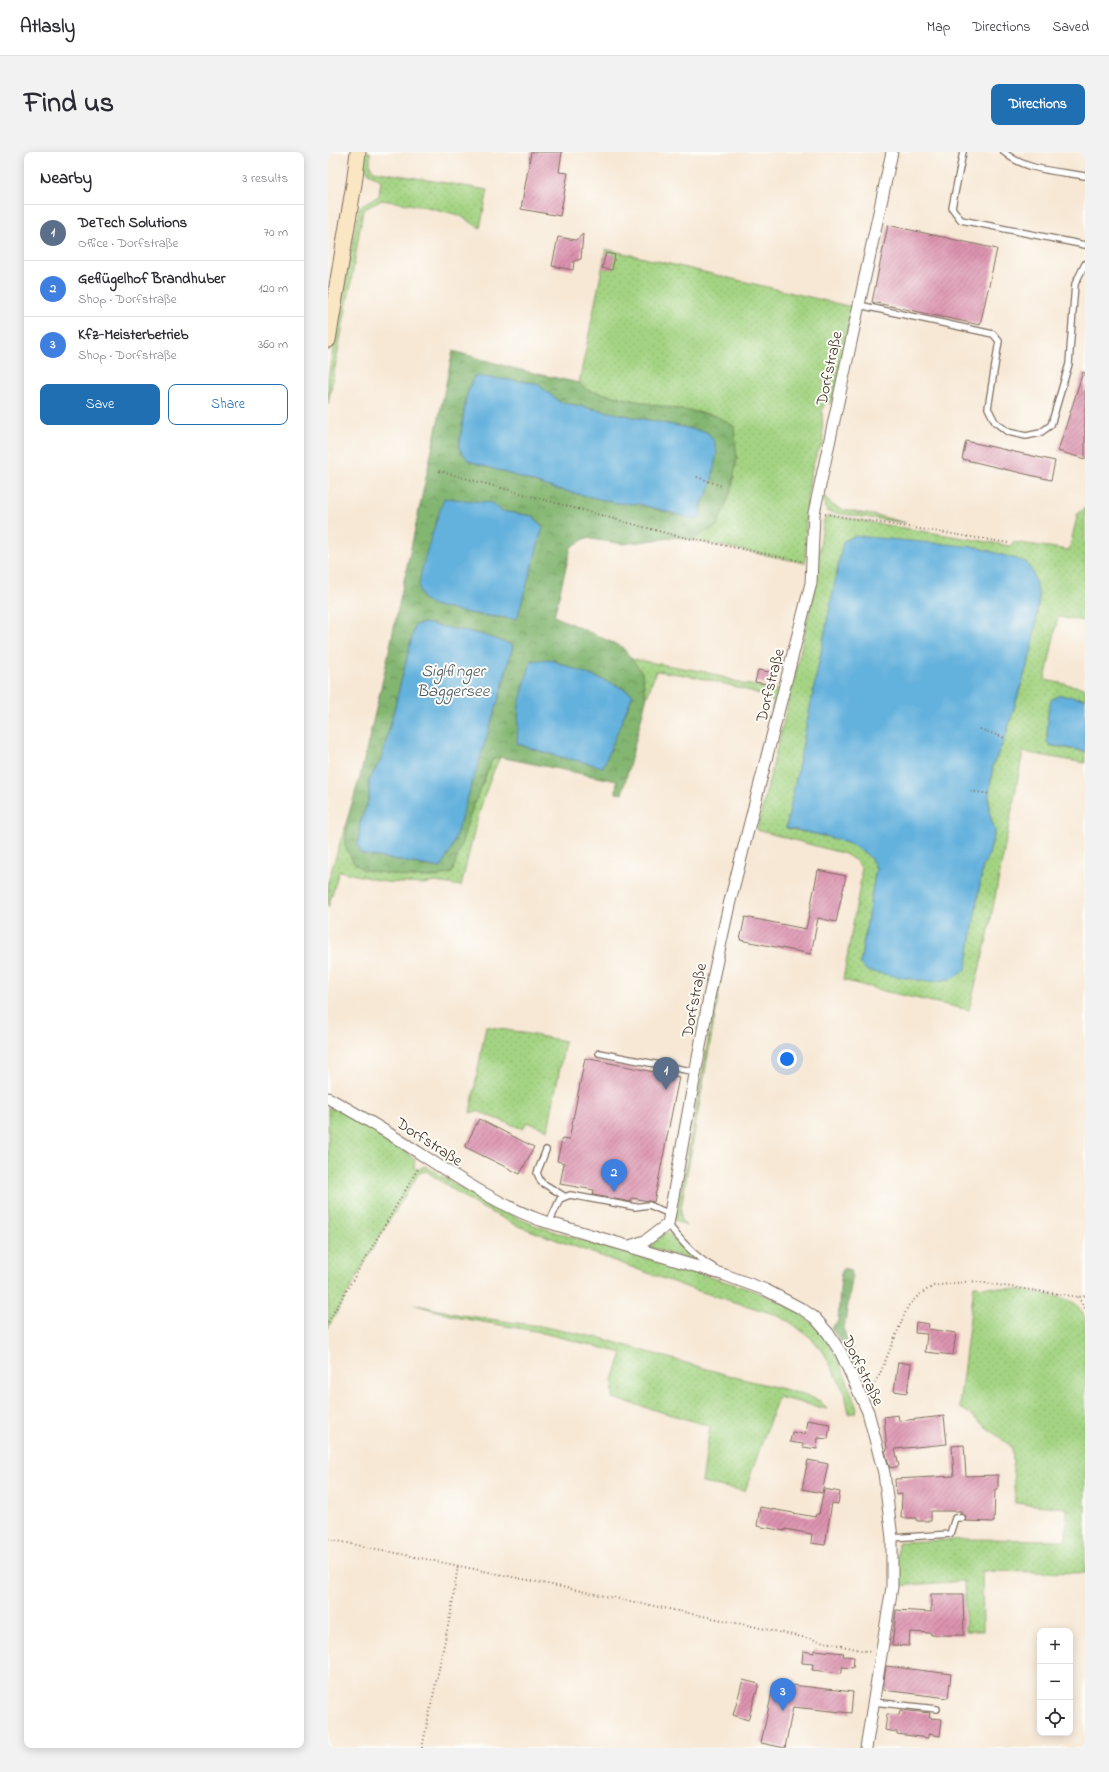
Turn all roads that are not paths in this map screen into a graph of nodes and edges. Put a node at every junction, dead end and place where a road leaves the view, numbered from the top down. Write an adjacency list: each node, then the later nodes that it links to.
1 (358, 152): 9 (street)
2 (892, 152): 8 (street, Dorfstraße)
3 (963, 152): 6 (lane)
4 (1004, 152): 5 (lane)
5 (1085, 176)
6 (1085, 245)
7 (1085, 264): 8 (lane)
8 (858, 305): 11 (street, Dorfstraße)
9 (328, 340)
10 (599, 1054): 11 (lane)
11 (696, 1072): 15 (street, Dorfstraße)
12 (328, 1098): 16 (street, Dorfstraße)
13 (546, 1150): 14 (lane)
14 (564, 1196): 15 (lane); 16 (lane)
15 (669, 1219): 17 (street); 18 (lane, Dorfstraße)
16 (549, 1223): 17 (street, Dorfstraße)
17 (630, 1246): 18 (street, Dorfstraße)
18 (725, 1275): 20 (street, Dorfstraße)
19 (962, 1518): 20 (lane)
20 (892, 1538): 21 (street, Dorfstraße)
21 (873, 1702): 22 (lane); 23 (street, Dorfstraße)
22 (937, 1709)
23 (866, 1748)

